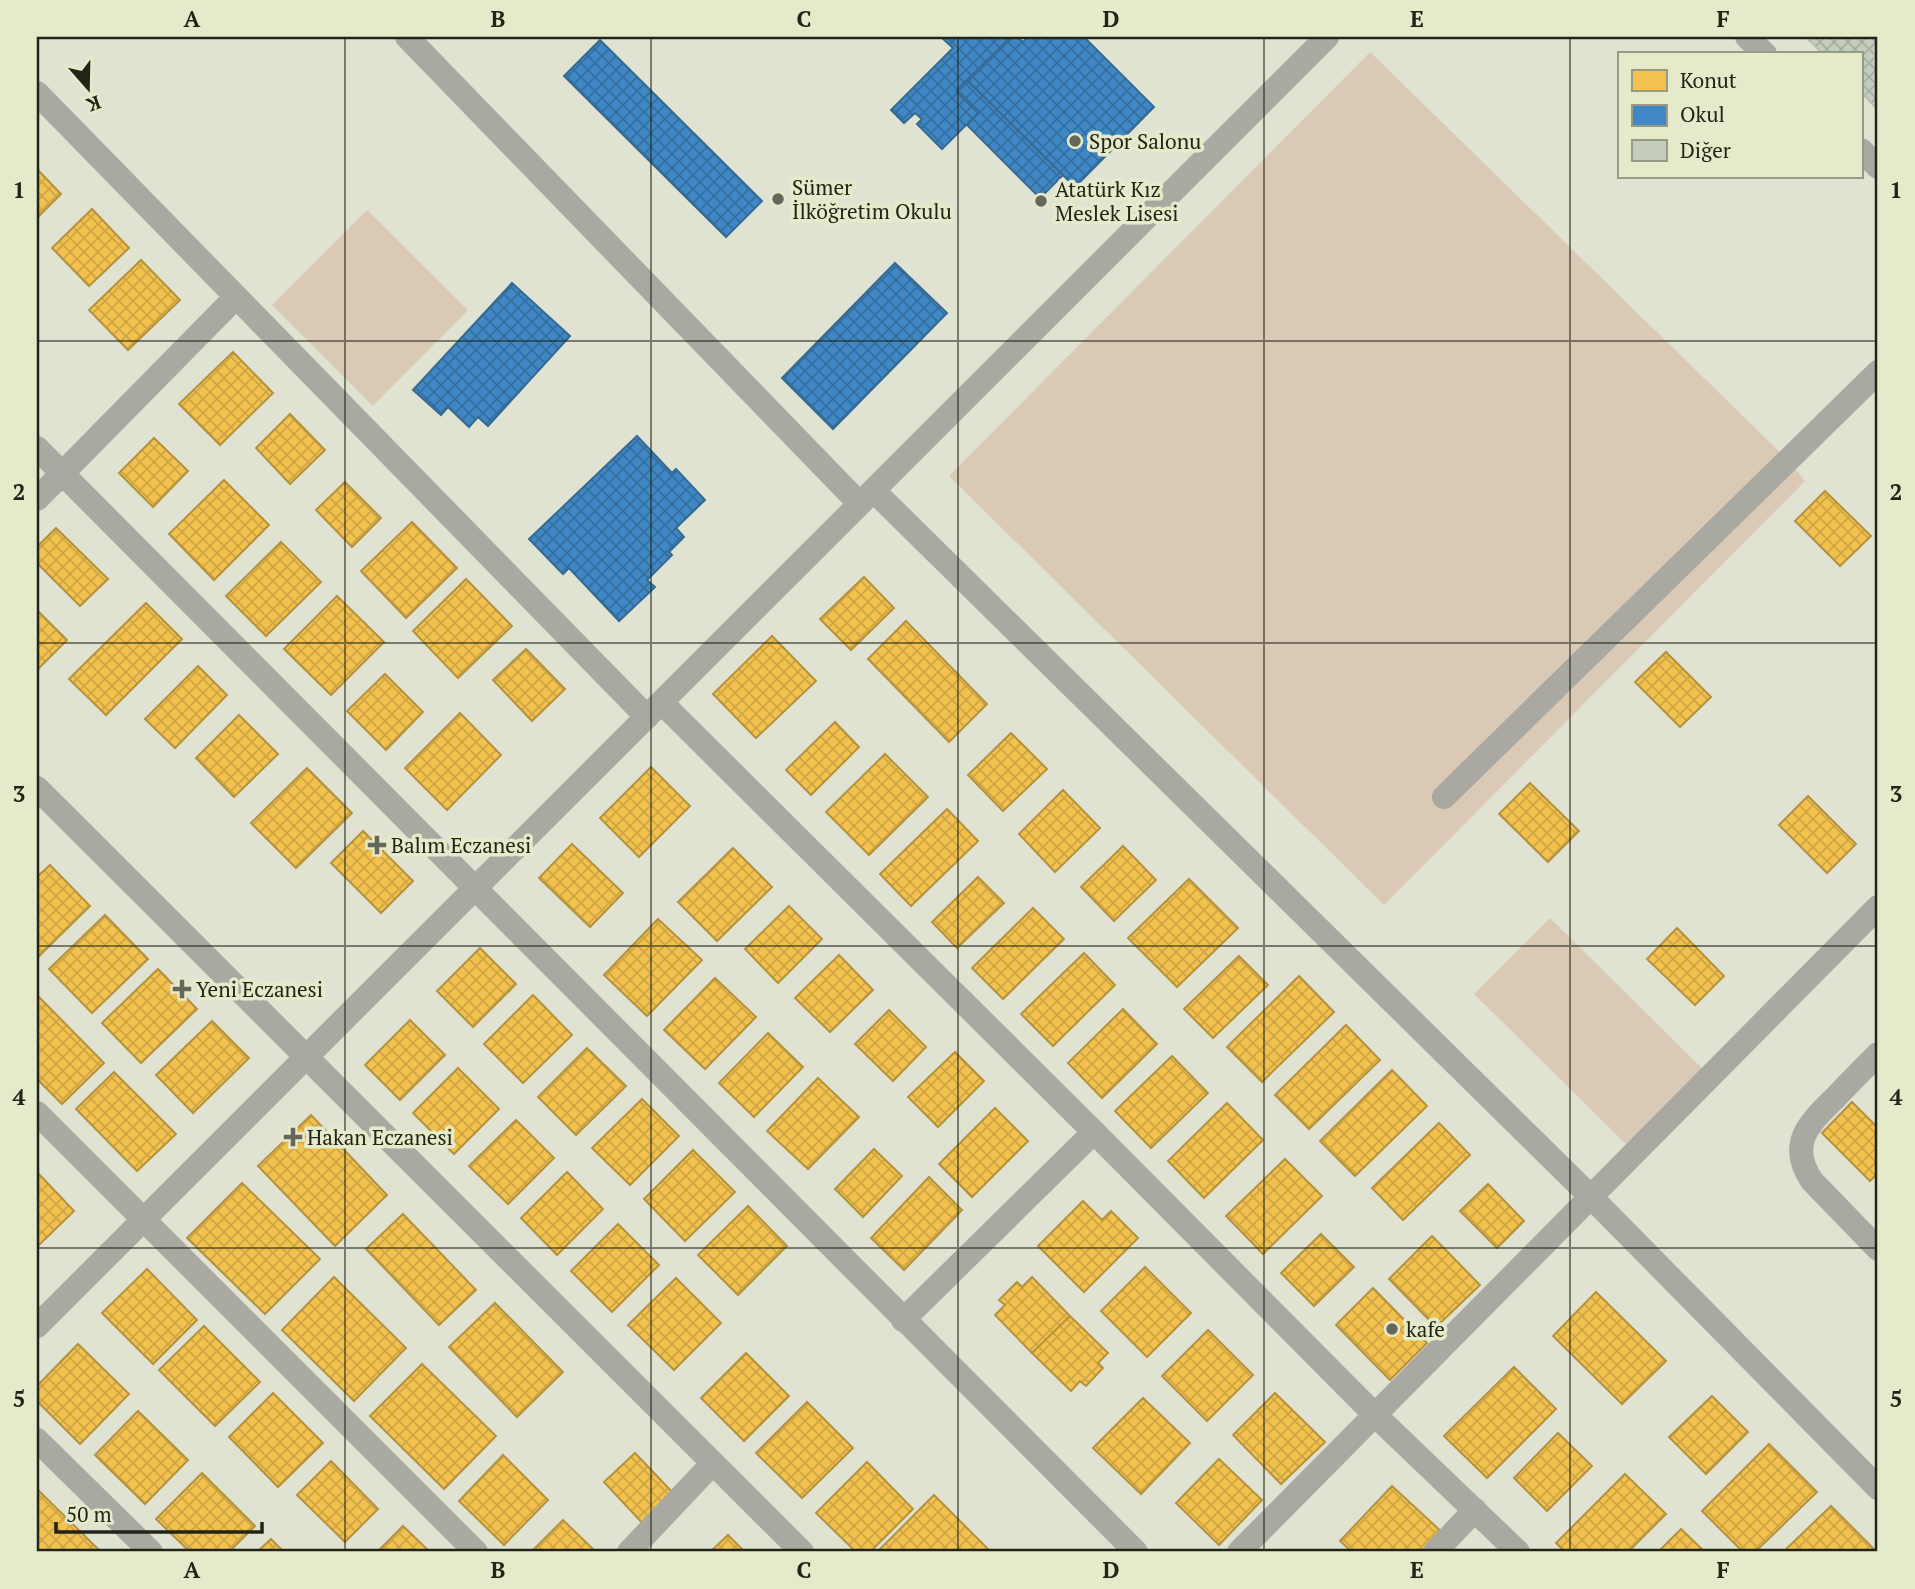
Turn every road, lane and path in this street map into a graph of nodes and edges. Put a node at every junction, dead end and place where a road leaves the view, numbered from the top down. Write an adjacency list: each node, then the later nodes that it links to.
1 (407, 37): 12 (street)
2 (1328, 37): 12 (street)
3 (1747, 37): 4 (street)
4 (1763, 52)
5 (37, 93): 8 (street)
6 (1862, 151): 7 (street)
7 (1878, 167)
8 (236, 297): 11 (street); 14 (street)
9 (1878, 372): 16 (street)
10 (37, 448): 11 (street)
11 (62, 473): 13 (street); 17 (street)
12 (867, 497): 14 (street); 23 (street)
13 (37, 499)
14 (655, 710): 17 (street); 22 (street)
15 (37, 788): 20 (street)
16 (1444, 797)
17 (475, 890): 20 (street); 26 (street)
18 (1878, 908): 23 (street)
19 (1878, 1054): 25 (street)
20 (307, 1058): 24 (street); 30 (street)
21 (37, 1113): 24 (street)
22 (1094, 1132): 26 (street); 28 (street)
23 (1591, 1197): 28 (street); 31 (street)
24 (143, 1222): 27 (street); 34 (street)
25 (1878, 1249)
26 (903, 1320): 37 (street)
27 (37, 1326)
28 (1375, 1415): 32 (street); 38 (street)
29 (37, 1440): 33 (street)
30 (713, 1464): 35 (street); 36 (street)
31 (1878, 1488)
32 (1475, 1510): 39 (street); 40 (street)
33 (151, 1552)
34 (476, 1552)
35 (629, 1552)
36 (802, 1552)
37 (1136, 1552)
38 (1239, 1552)
39 (1435, 1552)
40 (1518, 1552)

